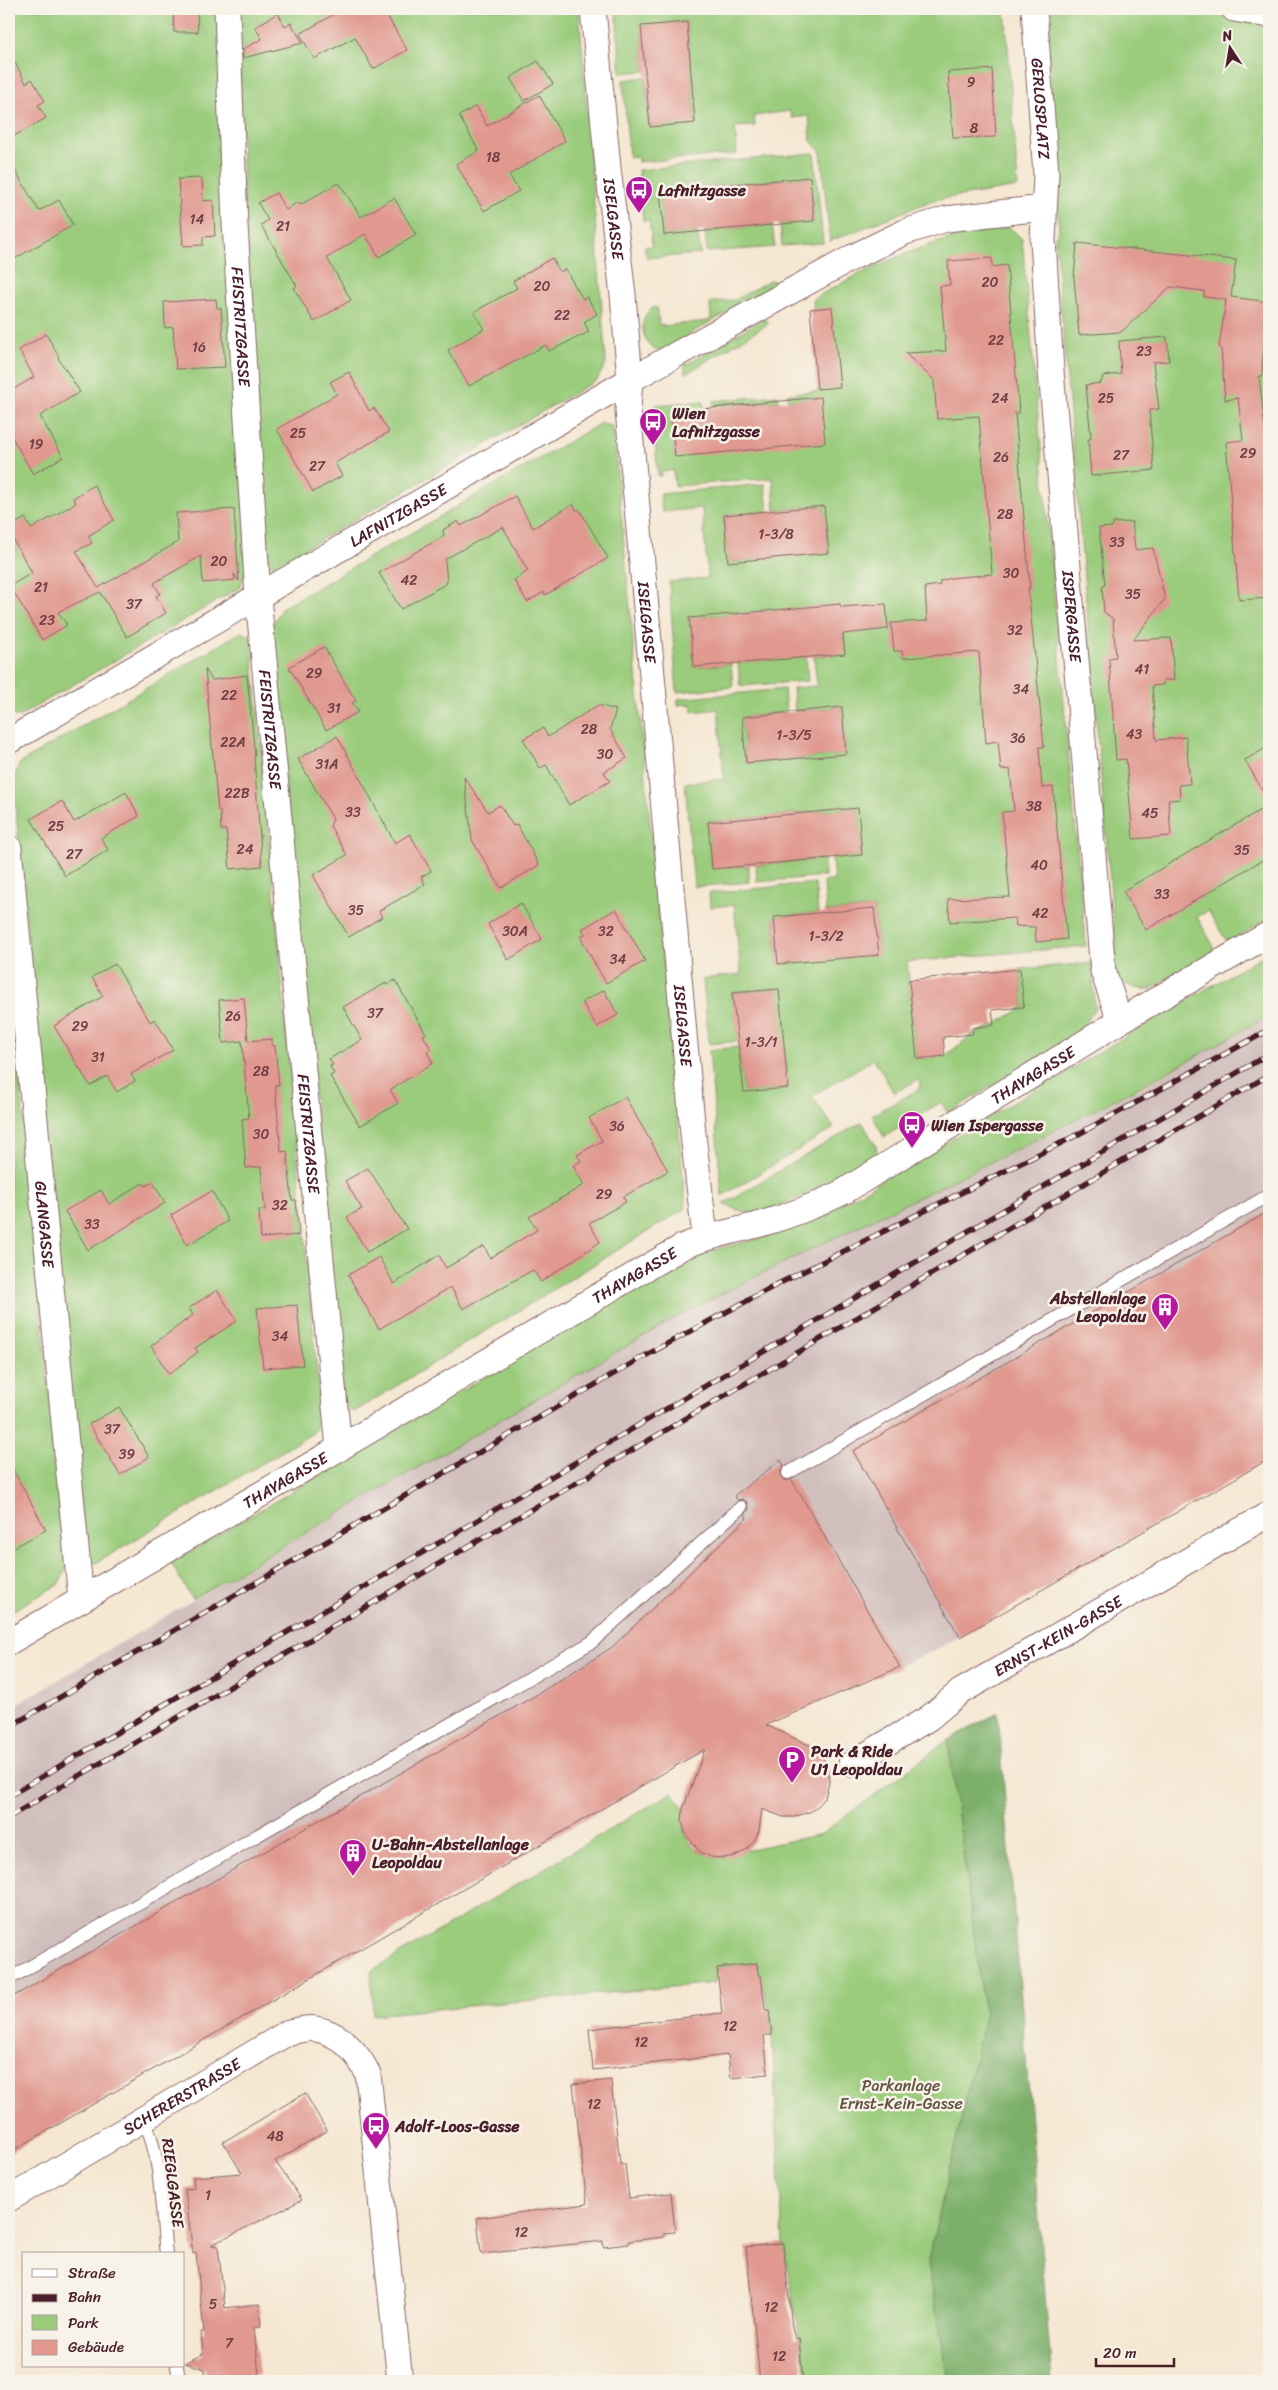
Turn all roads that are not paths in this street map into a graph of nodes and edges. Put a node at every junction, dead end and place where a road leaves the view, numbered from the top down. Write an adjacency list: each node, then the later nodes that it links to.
1 (227, 9): 8 (street, FEISTRITZGASSE)
2 (593, 9): 7 (street, ISELGASSE)
3 (1034, 9): 6 (street, GERLOSPLATZ)
4 (1234, 9): 5 (street)
5 (1269, 15)
6 (1043, 208): 7 (street, LAFNITZGASSE); 12 (street, ISPERGASSE)
7 (630, 380): 8 (street, LAFNITZGASSE); 14 (street, ISELGASSE)
8 (258, 597): 9 (street, LAFNITZGASSE); 15 (street, FEISTRITZGASSE)
9 (9, 741)
10 (9, 848): 19 (street, GLANGASSE)
11 (1269, 934): 12 (street, THAYAGASSE)
12 (1120, 1021): 14 (street, THAYAGASSE)
13 (1269, 1195): 16 (lane)
14 (705, 1237): 15 (street, THAYAGASSE)
15 (339, 1449): 19 (street, THAYAGASSE)
16 (788, 1473)
17 (741, 1507): 22 (lane)
18 (1269, 1514): 21 (street, ERNST-KEIN-GASSE)
19 (81, 1600): 20 (street, THAYAGASSE)
20 (9, 1642)
21 (851, 1764)
22 (9, 1979)
23 (144, 2118): 24 (street, SCHERERSTRASSE); 25 (lane, RIEGLGASSE); 28 (street, SCHERERSTRASSE)
24 (9, 2199)
25 (166, 2252)
26 (178, 2368): 27 (lane)
27 (179, 2381)
28 (400, 2381)

